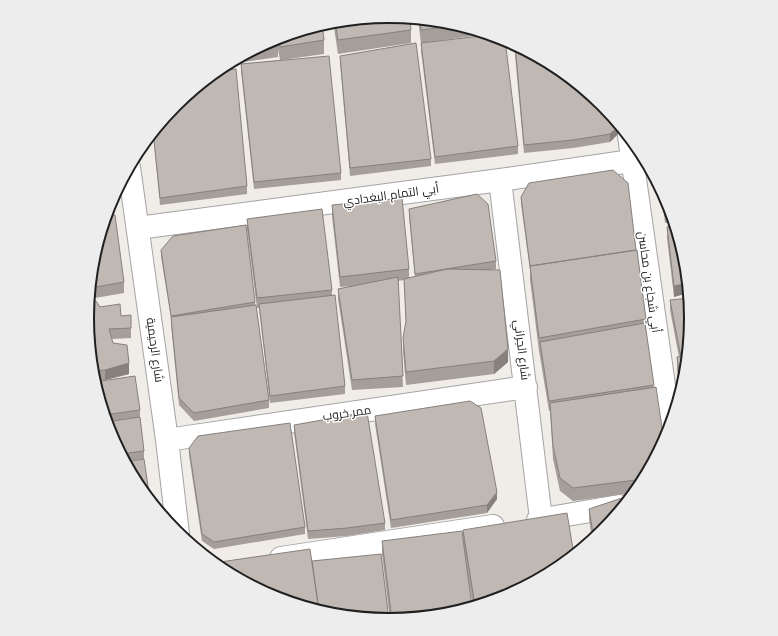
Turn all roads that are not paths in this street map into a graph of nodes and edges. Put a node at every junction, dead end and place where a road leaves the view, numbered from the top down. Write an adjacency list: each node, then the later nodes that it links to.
1 (638, 160): 4 (street, أبي التمام البغدادي)
2 (638, 161): 7 (street, أبي شجاع بن محاسن)
3 (130, 176): 5 (street, شارع الرحيمية)
4 (500, 180): 5 (street, أبي التمام البغدادي); 6 (street, شارع الجراني)
5 (138, 228): 8 (street, شارع الرحيمية)
6 (526, 387): 8 (street, ممر خروب); 10 (street, شارع الجراني)
7 (668, 413)
8 (168, 440): 11 (street, شارع الرحيمية)
9 (616, 506): 10 (street)
10 (541, 519): 12 (street)
11 (177, 524)
12 (258, 561)

